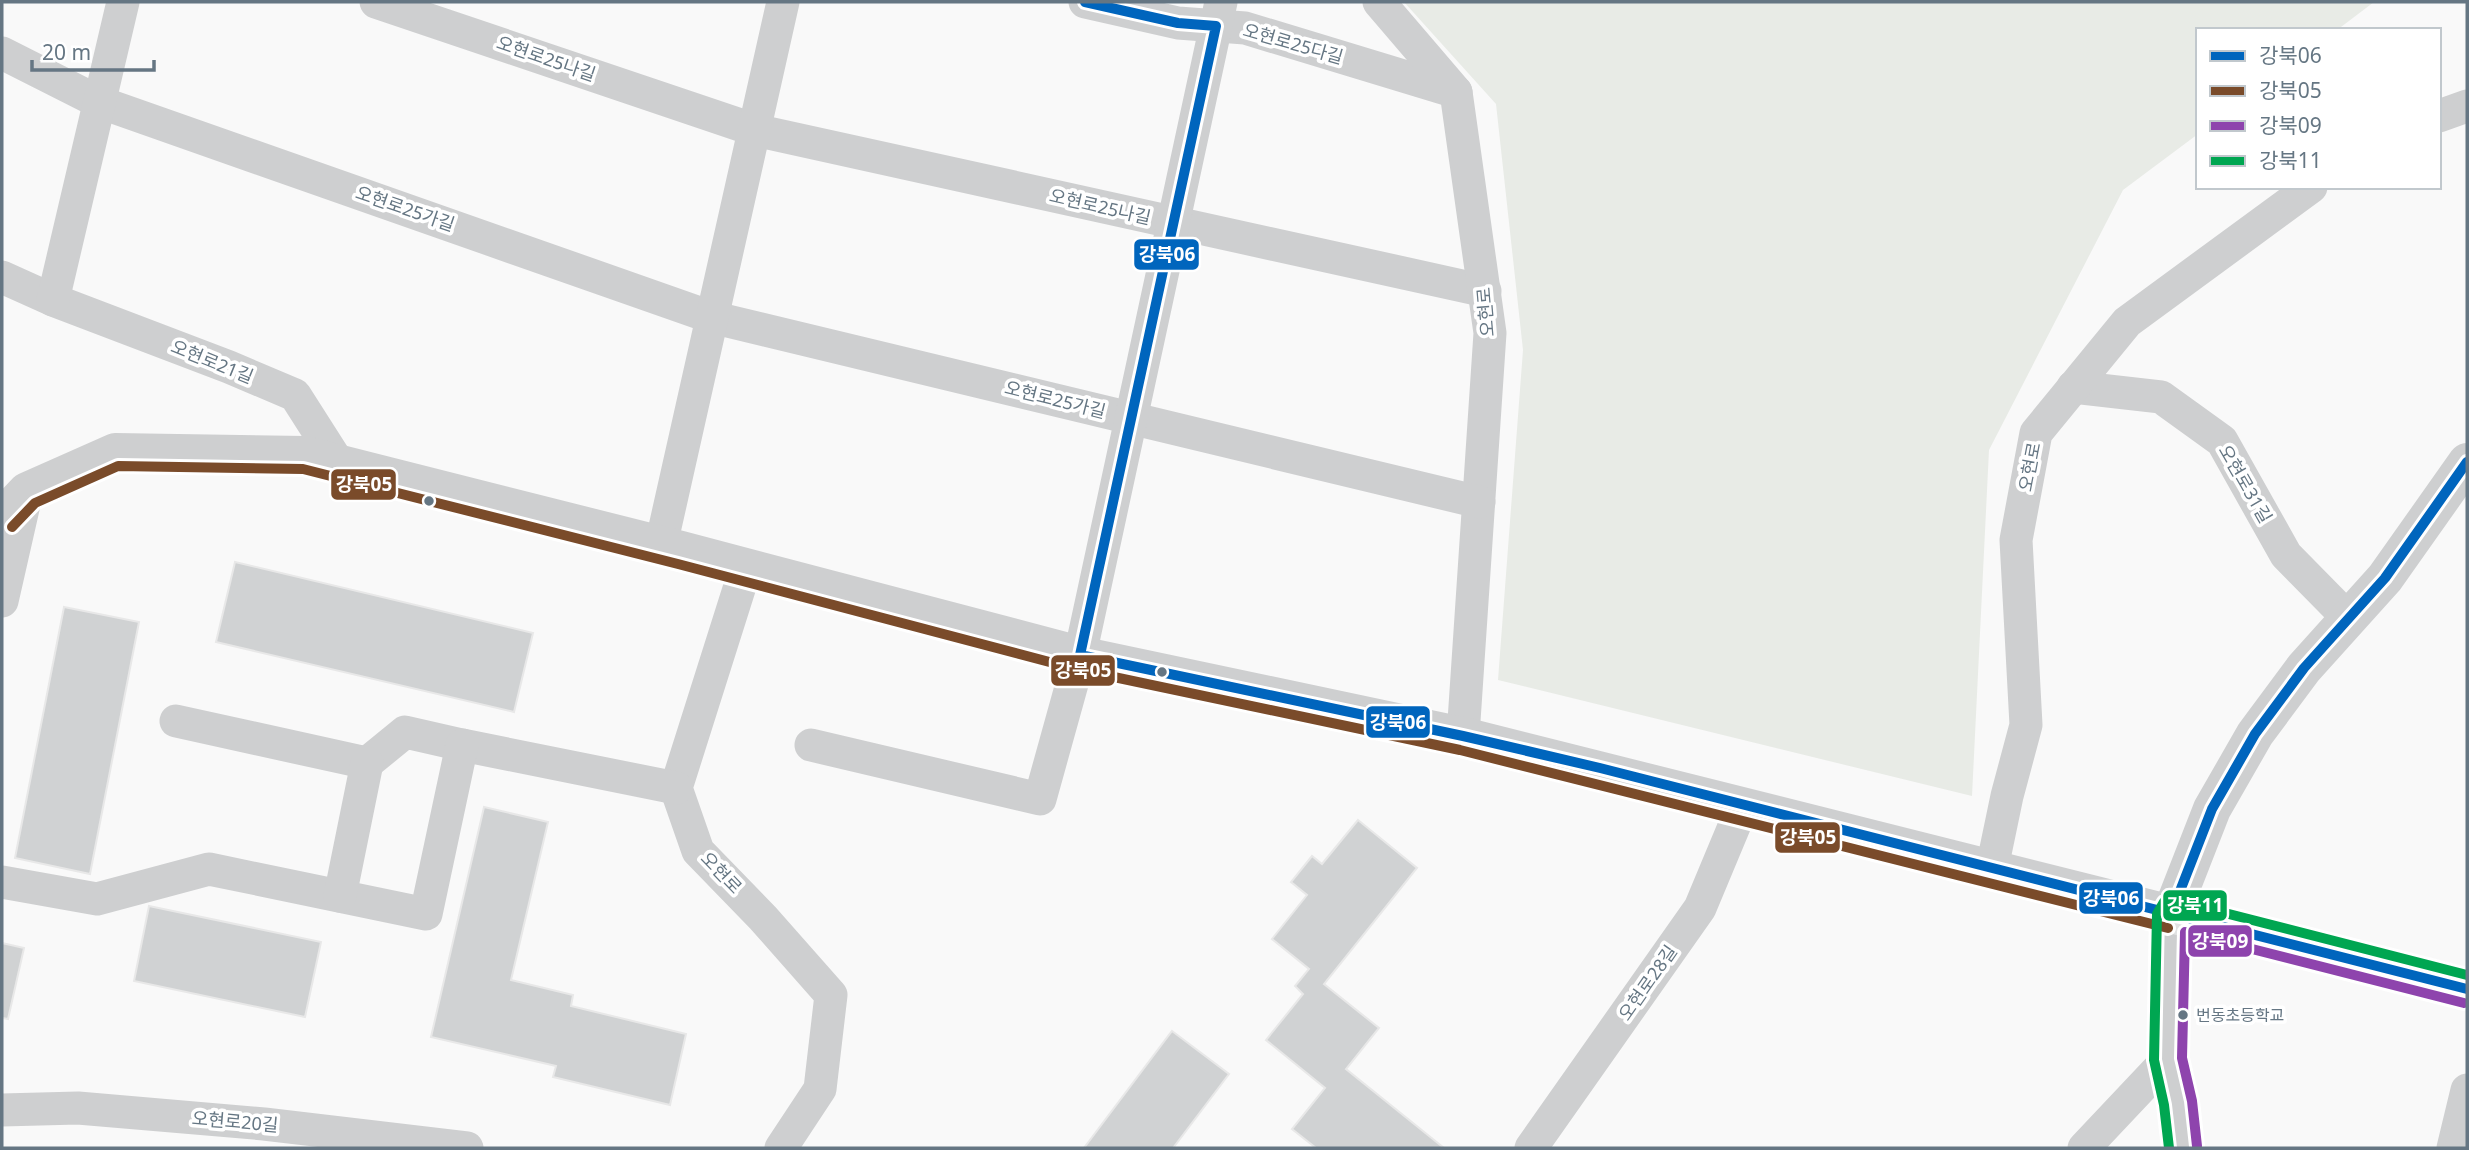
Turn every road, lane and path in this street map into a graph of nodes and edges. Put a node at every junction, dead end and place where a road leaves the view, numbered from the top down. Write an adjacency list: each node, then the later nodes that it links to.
1 (123, 2): 9 (street)
2 (376, 2): 12 (street, 오현로25나길)
3 (783, 2): 12 (street)
4 (1085, 2): 6 (street, 오현로25다길)
5 (1379, 2): 8 (street)
6 (1218, 14): 8 (street, 오현로25다길); 14 (street)
7 (2, 53): 9 (street, 오현로25가길)
8 (1456, 92): 16 (street, 오현로)
9 (99, 102): 17 (street); 18 (street, 오현로25가길)
10 (2467, 106): 11 (street)
11 (2441, 115)
12 (755, 130): 14 (street, 오현로25나길); 18 (street)
13 (2308, 189): 19 (street, 오현로)
14 (1173, 223): 16 (street, 오현로25나길); 20 (street)
15 (2, 277): 17 (street, 오현로21길)
16 (1485, 291): 23 (street, 오현로)
17 (54, 300): 22 (street, 오현로21길)
18 (711, 317): 20 (street, 오현로25가길); 25 (street)
19 (2074, 387): 28 (street, 오현로31길); 37 (street, 오현로)
20 (1131, 418): 23 (street, 오현로25가길); 29 (street)
21 (2467, 462): 28 (street)
22 (339, 464): 24 (street); 25 (street)
23 (1479, 502): 31 (street, 오현로)
24 (14, 504): 27 (street)
25 (661, 545): 26 (street)
26 (746, 567): 29 (street); 35 (street)
27 (2, 601)
28 (2348, 618): 40 (street)
29 (1080, 655): 31 (street); 33 (street)
30 (176, 721): 34 (street)
31 (1464, 736): 36 (street)
32 (462, 745): 34 (street); 35 (street); 39 (street)
33 (811, 745)
34 (367, 764): 39 (street)
35 (676, 788): 46 (street, 오현로)
36 (1743, 805): 37 (street); 47 (street, 오현로28길)
37 (1992, 868): 40 (street)
38 (2, 882): 39 (street)
39 (340, 896)
40 (2171, 914): 41 (main road); 42 (street)
41 (2467, 989)
42 (2168, 1059): 48 (street); 49 (street)
43 (2467, 1090): 50 (street)
44 (2, 1110): 45 (street, 오현로20길)
45 (467, 1148)
46 (781, 1148)
47 (1531, 1148)
48 (2084, 1148)
49 (2183, 1148)
50 (2454, 1148)

